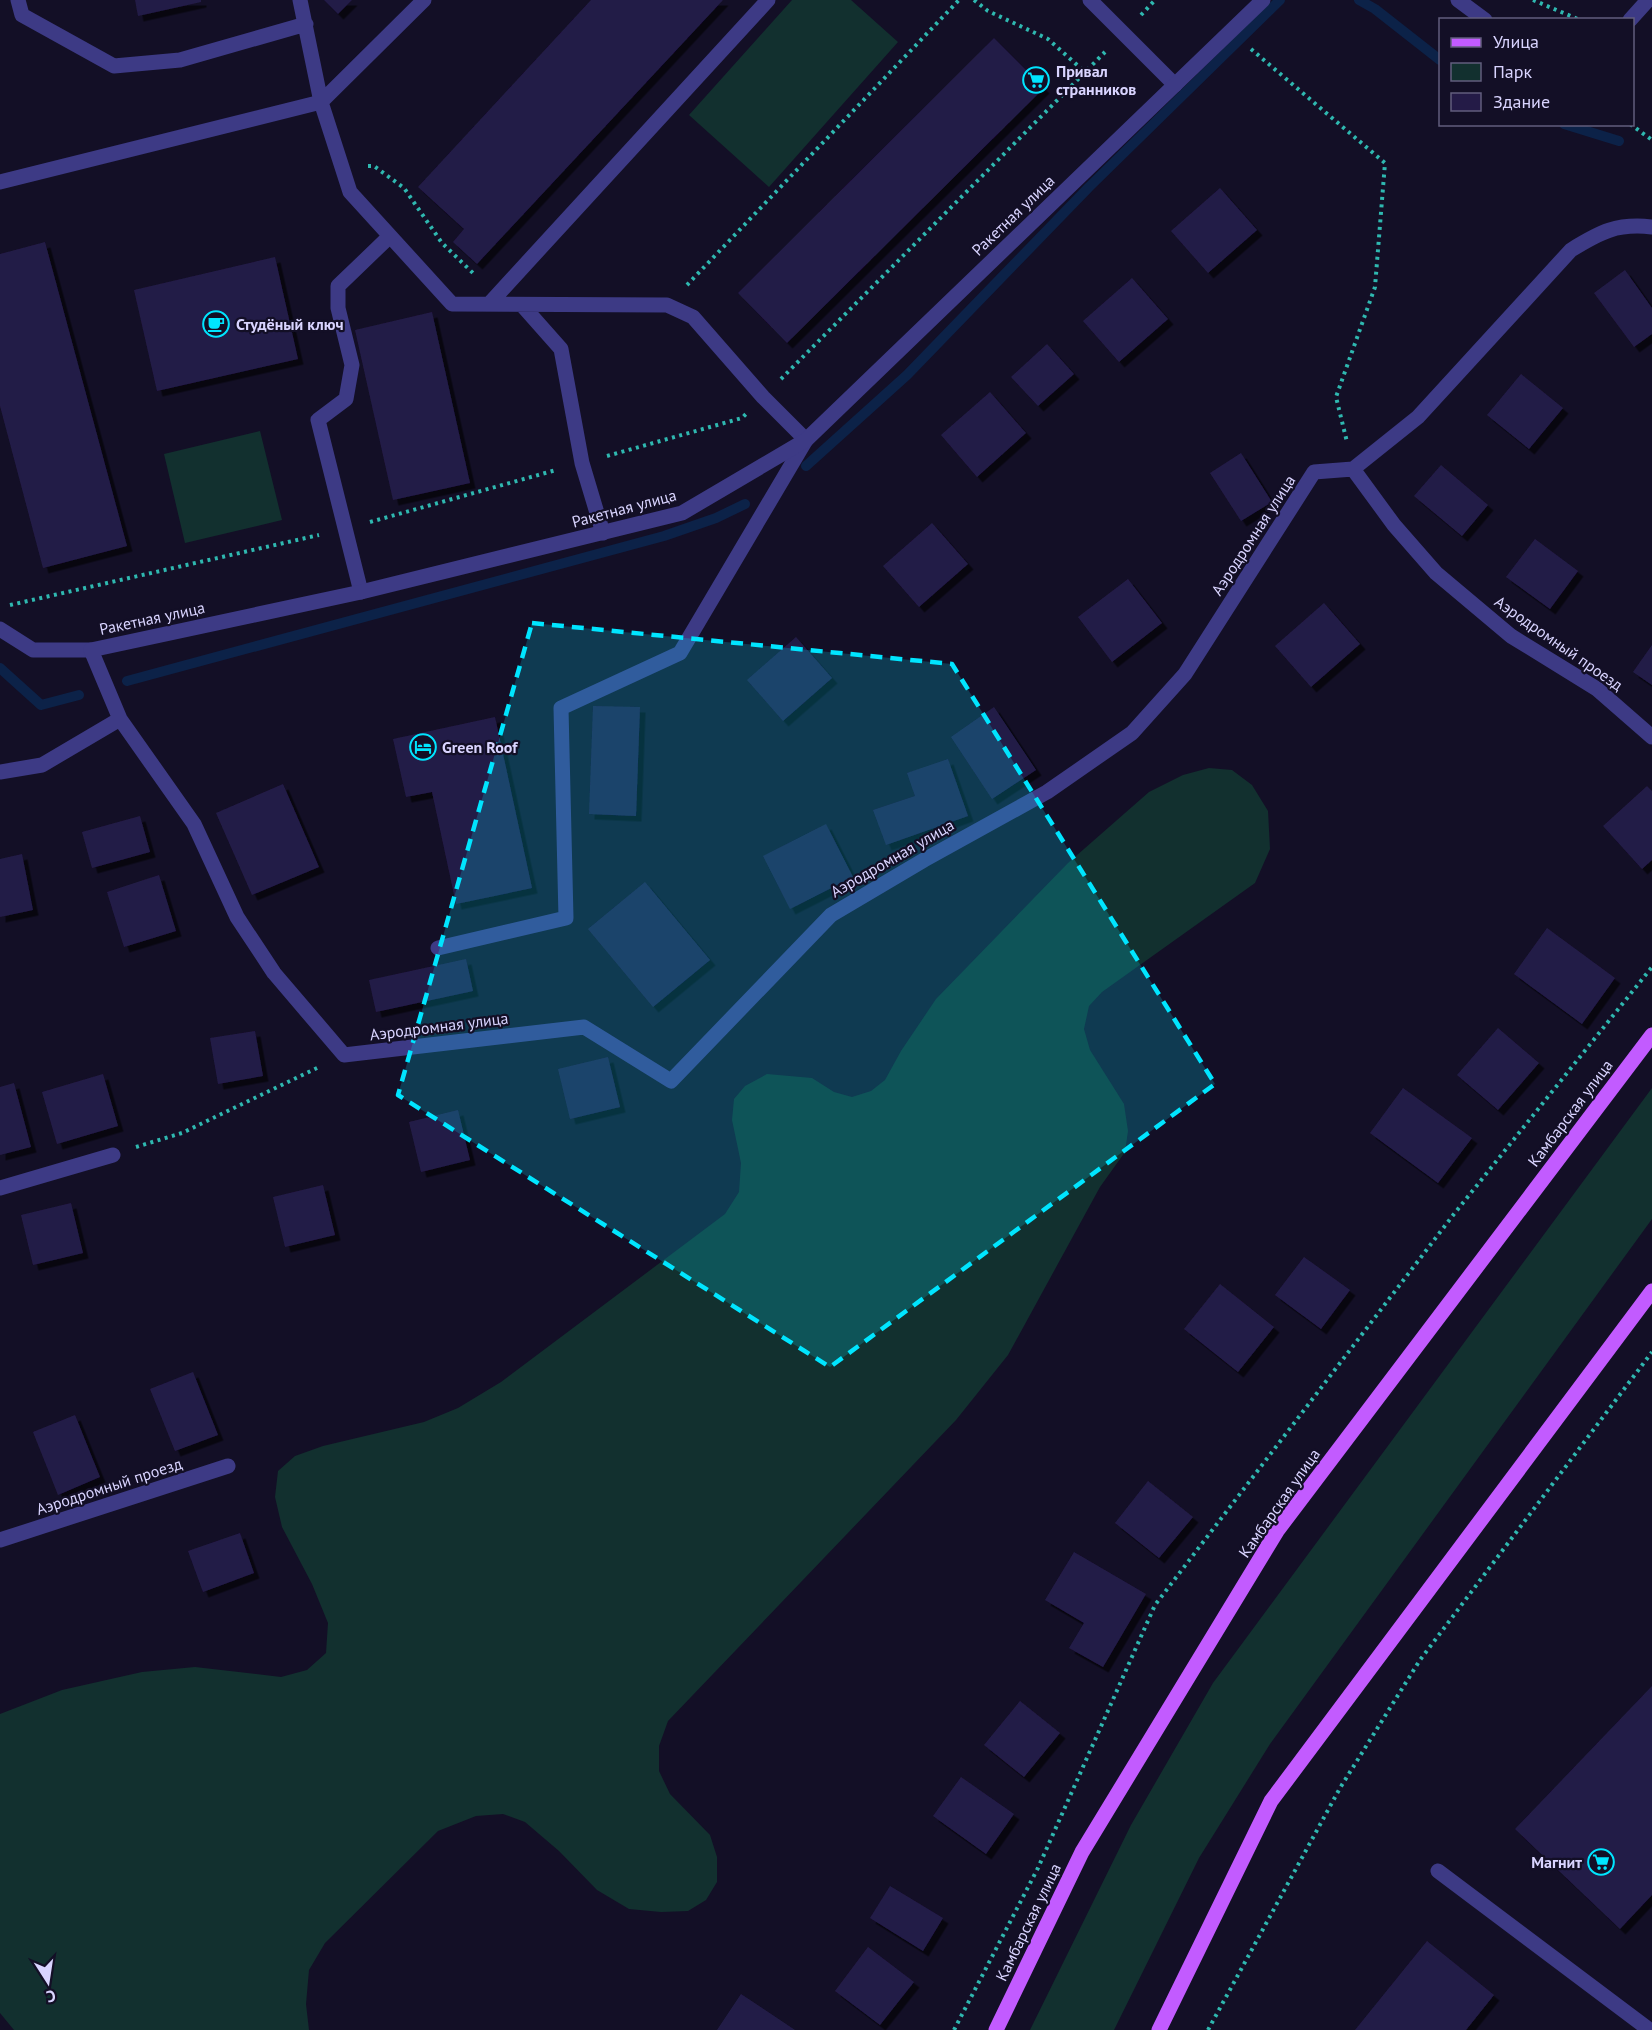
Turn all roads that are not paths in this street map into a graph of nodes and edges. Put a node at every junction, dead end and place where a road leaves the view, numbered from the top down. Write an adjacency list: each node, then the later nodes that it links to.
1 (18, 0): 11 (street)
2 (300, 0): 11 (street)
3 (424, 0): 13 (street)
4 (768, 0): 17 (street)
5 (1263, 0): 12 (street, Ракетная улица)
6 (1458, 0): 9 (street)
7 (1648, 0): 10 (street)
8 (1095, 3): 12 (street)
9 (1482, 18)
10 (1632, 18)
11 (306, 24): 13 (street)
12 (1174, 85): 19 (street, Ракетная улица)
13 (321, 102): 14 (street); 16 (street)
14 (0, 182)
15 (1652, 227): 20 (street)
16 (390, 236): 17 (street); 22 (street)
17 (489, 304): 18 (street)
18 (522, 305): 19 (street); 21 (street)
19 (806, 440): 21 (street, Ракетная улица); 28 (street)
20 (1353, 469): 25 (street, Аэродромная улица); 26 (street, Аэродромный проезд)
21 (603, 533): 22 (street, Ракетная улица)
22 (361, 592): 24 (street, Ракетная улица)
23 (0, 629): 24 (street)
24 (91, 650): 25 (street, Ракетная улица)
25 (120, 719): 27 (street)
26 (1652, 737)
27 (0, 772)
28 (438, 948)
29 (1652, 1035): 37 (main road, Камбарская улица)
30 (113, 1155): 31 (street)
31 (0, 1188)
32 (1652, 1292): 38 (main road)
33 (228, 1466): 34 (street, Аэродромный проезд)
34 (0, 1540)
35 (1438, 1871): 36 (street)
36 (1648, 2027)
37 (996, 2030)
38 (1159, 2030)

